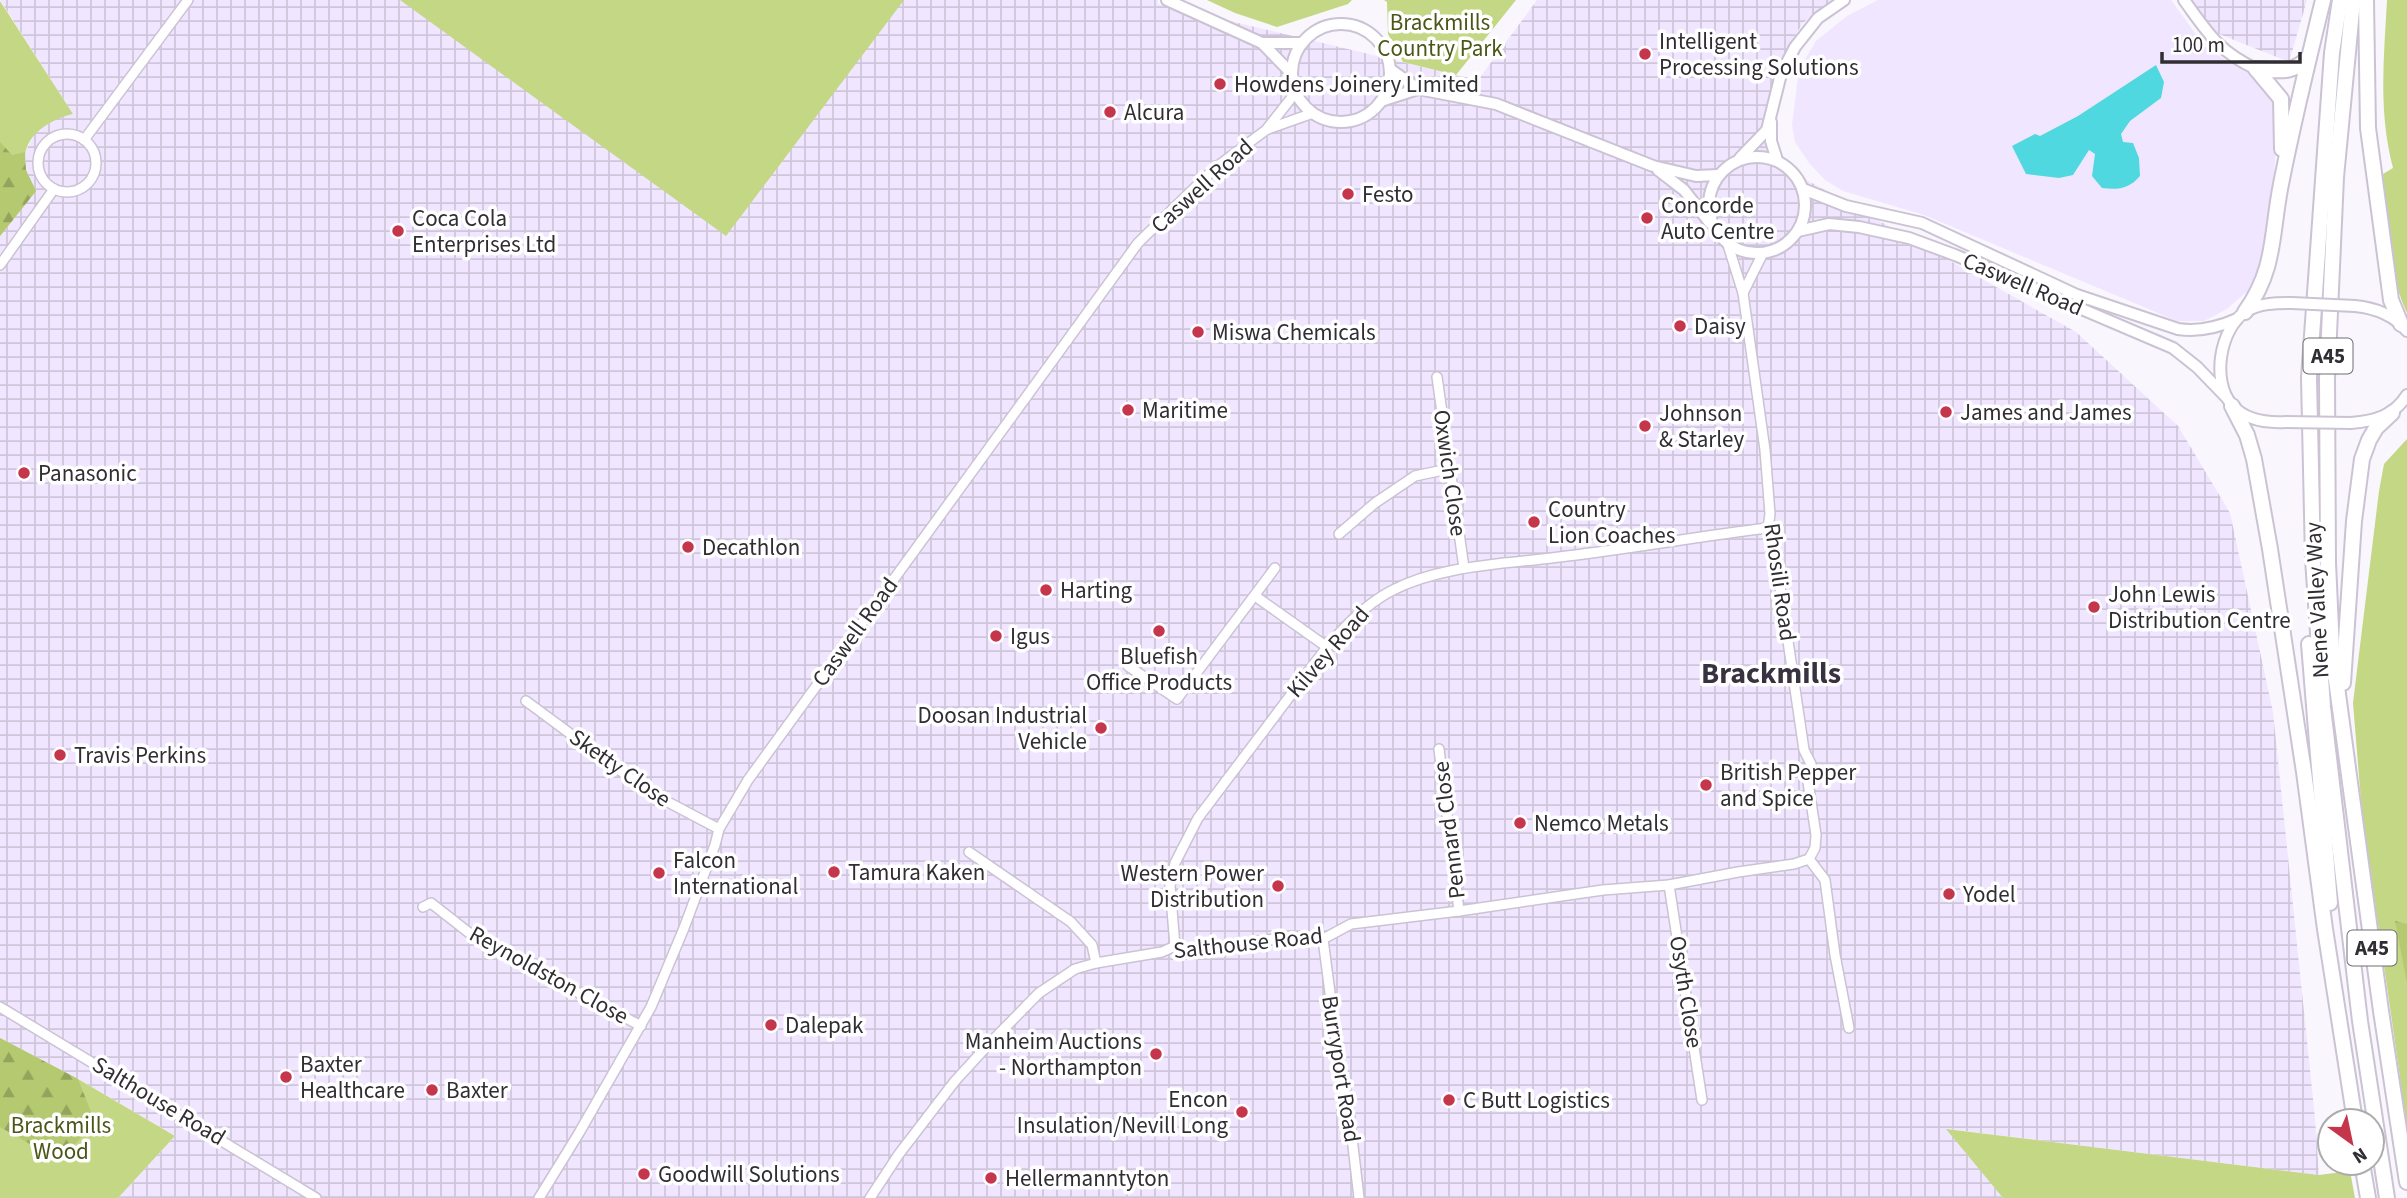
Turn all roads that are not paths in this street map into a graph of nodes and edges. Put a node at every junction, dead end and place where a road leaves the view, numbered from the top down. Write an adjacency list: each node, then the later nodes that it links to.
1 (188, 0): 21 (street)
2 (1167, 0): 9 (street)
3 (1844, 0): 19 (street)
4 (2184, 0): 13 (street)
5 (2323, 0): 11 (highway)
6 (2340, 0): 44 (highway, Nene Valley Way / A45)
7 (2353, 0): 51 (highway, Nene Valley Way / A45)
8 (2366, 0): 36 (highway)
9 (1262, 43): 10 (street); 14 (street)
10 (1302, 43): 12 (street); 14 (street)
11 (2309, 57): 13 (highway); 26 (highway)
12 (1390, 69): 15 (street); 17 (street)
13 (2256, 69): 26 (highway)
14 (1292, 74): 16 (street)
15 (1418, 89): 17 (street); 24 (street)
16 (1296, 92): 18 (street); 20 (street, Caswell Road)
17 (1381, 101): 18 (street)
18 (1313, 113): 20 (street, Caswell Road)
19 (1772, 113): 22 (street); 23 (street)
20 (1266, 130): 53 (street, Caswell Road)
21 (84, 139): 27 (street); 27 (street)
22 (1738, 160): 23 (street); 25 (street)
23 (1777, 160): 28 (street)
24 (1653, 166): 25 (street); 29 (street)
25 (1718, 175): 29 (street)
26 (2280, 186): 35 (highway)
27 (54, 189): 33 (street)
28 (1803, 189): 30 (street); 35 (street, Caswell Road)
29 (1714, 228): 31 (street)
30 (1798, 231): 32 (street); 39 (street, Caswell Road)
31 (1728, 245): 32 (street); 34 (street, Rhosili Road)
32 (1763, 253): 34 (street)
33 (0, 265)
34 (1743, 293): 42 (street, Rhosili Road)
35 (2241, 316): 36 (street, Caswell Road, bridge); 39 (street)
36 (2404, 328)
37 (1437, 377): 41 (street, Oxwich Close)
38 (2407, 394): 40 (street)
39 (2230, 402): 40 (street, bridge); 63 (highway)
40 (2400, 406): 51 (highway)
41 (1448, 468): 43 (street); 46 (street, Oxwich Close)
42 (1768, 528): 46 (street, Kilvey Road); 55 (street, Rhosili Road)
43 (1339, 534)
44 (2313, 559): 63 (highway); 70 (highway, Nene Valley Way / A45)
45 (1275, 568): 47 (street)
46 (1464, 568): 48 (street, Kilvey Road)
47 (1255, 596): 48 (street); 49 (street)
48 (1327, 647): 60 (street, Kilvey Road)
49 (1128, 666)
50 (526, 701): 53 (street, Sketty Close)
51 (2341, 712): 69 (highway, Nene Valley Way / A45)
52 (1439, 749): 58 (street, Pennard Close)
53 (719, 829): 64 (street, Caswell Road)
54 (969, 852): 61 (street)
55 (1809, 859): 56 (street, Salthouse Road); 65 (street)
56 (1669, 885): 58 (street, Salthouse Road); 66 (street, Osyth Close)
57 (423, 907): 64 (street, Reynoldston Close)
58 (1459, 911): 59 (street, Salthouse Road)
59 (1323, 939): 60 (street, Salthouse Road); 74 (street, Burryport Road)
60 (1175, 946): 61 (street, Salthouse Road)
61 (1096, 963): 73 (street, Salthouse Road)
62 (0, 1007): 71 (street, Salthouse Road)
63 (2340, 1023): 67 (highway)
64 (641, 1026): 72 (street, Caswell Road)
65 (1849, 1028)
66 (1702, 1100)
67 (2353, 1107)
68 (2364, 1177): 75 (highway)
69 (2407, 1182)
70 (2387, 1197)
71 (316, 1198)
72 (539, 1198)
73 (870, 1198)
74 (1359, 1198)
75 (2368, 1198)

